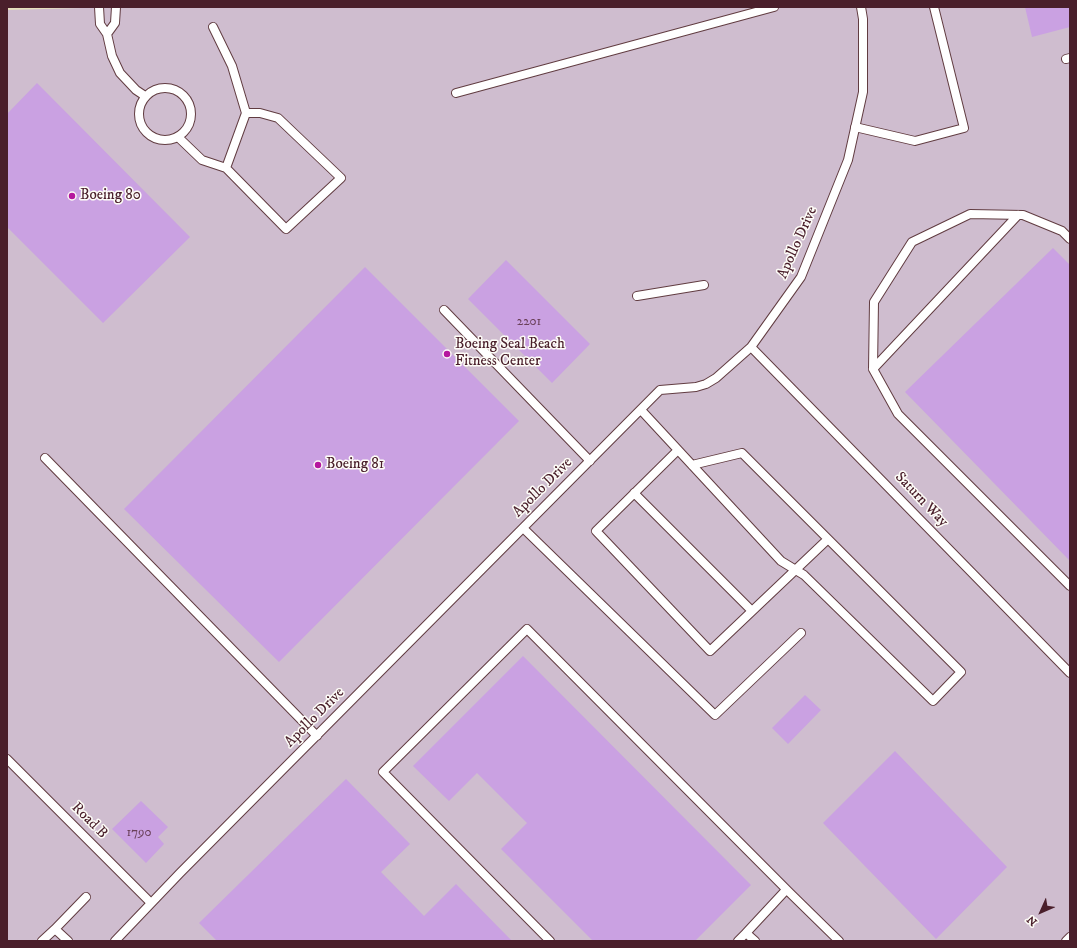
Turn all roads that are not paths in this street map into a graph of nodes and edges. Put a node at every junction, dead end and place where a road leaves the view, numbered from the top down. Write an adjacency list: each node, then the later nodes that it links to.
1 (99, 7): 7 (lane)
2 (116, 7): 7 (lane)
3 (774, 7): 8 (lane)
4 (861, 7): 11 (lane, Apollo Drive)
5 (934, 7): 11 (lane)
6 (213, 27): 10 (lane)
7 (107, 34): 9 (lane)
8 (456, 93)
9 (145, 96): 12 (lane); 12 (lane)
10 (246, 113): 13 (lane); 13 (lane)
11 (855, 127): 19 (lane, Apollo Drive)
12 (178, 137): 13 (lane)
13 (226, 168)
14 (1018, 215): 15 (lane); 20 (lane); 20 (lane)
15 (1070, 239)
16 (704, 285): 17 (lane)
17 (637, 296)
18 (444, 310): 24 (lane)
19 (751, 347): 21 (lane, Apollo Drive); 33 (lane, Saturn Way)
20 (873, 368): 30 (lane)
21 (641, 410): 22 (lane); 24 (lane, Apollo Drive)
22 (678, 450): 25 (lane); 26 (lane)
23 (45, 458): 34 (lane)
24 (590, 461): 27 (lane, Apollo Drive)
25 (692, 465): 28 (lane); 29 (lane)
26 (634, 493): 31 (lane); 31 (lane)
27 (523, 528): 32 (lane); 34 (lane, Apollo Drive)
28 (828, 539): 29 (lane); 29 (lane)
29 (795, 570): 31 (lane)
30 (1070, 586)
31 (752, 611)
32 (801, 633)
33 (1070, 673)
34 (317, 736): 38 (lane, Apollo Drive)
35 (7, 759): 38 (lane, Road B)
36 (786, 890): 40 (lane); 45 (lane); 48 (lane)
37 (86, 897): 39 (lane)
38 (151, 903): 44 (lane, Apollo Drive)
39 (56, 929): 42 (lane); 43 (lane)
40 (746, 933): 46 (lane); 47 (lane)
41 (1070, 937): 49 (lane)
42 (42, 941)
43 (68, 941)
44 (114, 941)
45 (550, 941)
46 (738, 941)
47 (755, 941)
48 (839, 941)
49 (1066, 941)

